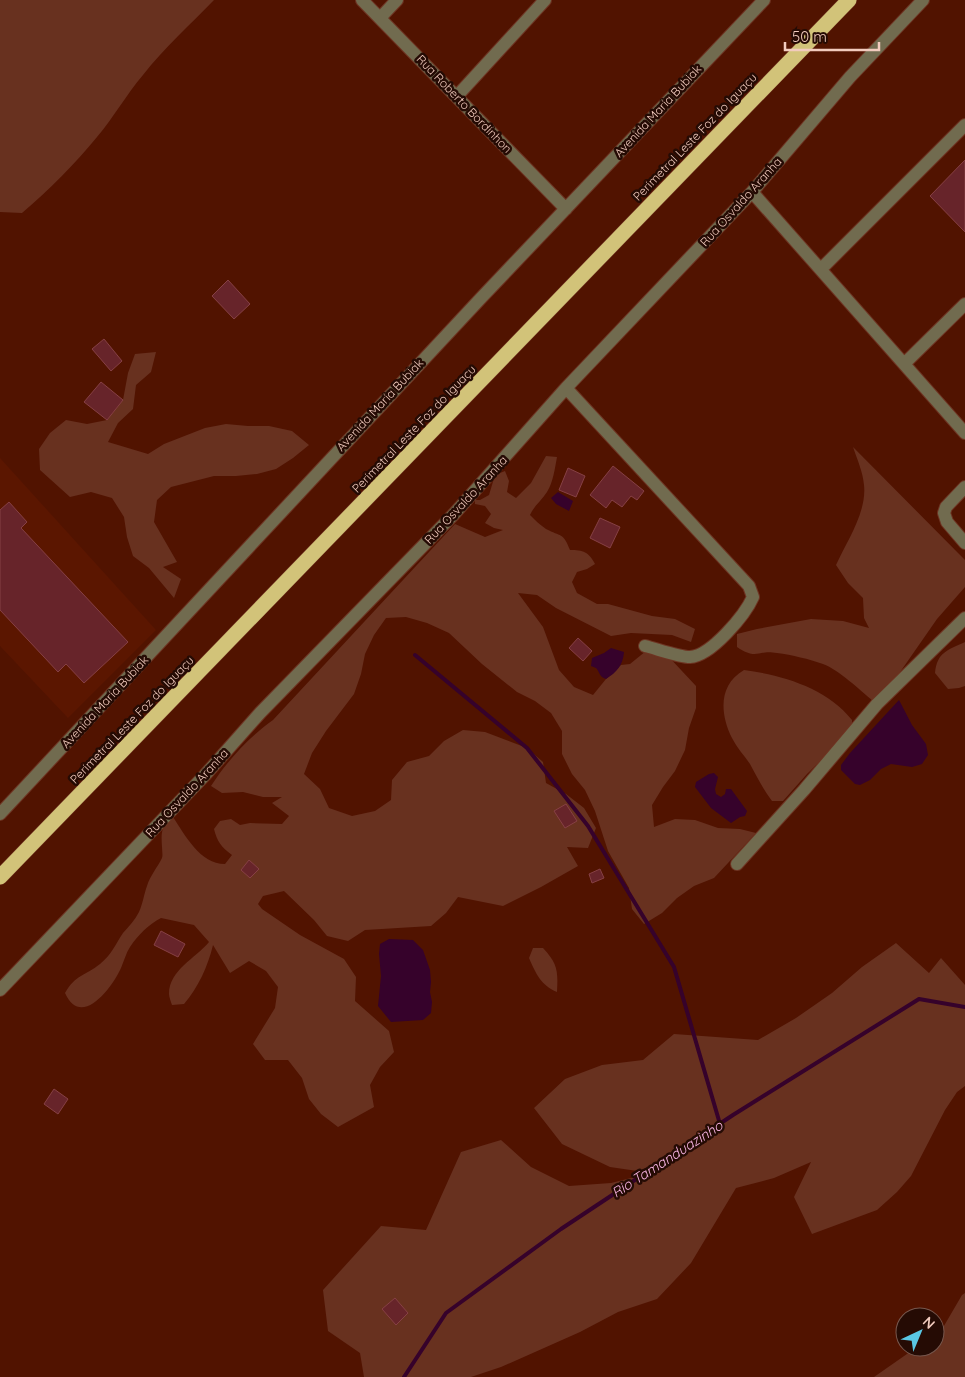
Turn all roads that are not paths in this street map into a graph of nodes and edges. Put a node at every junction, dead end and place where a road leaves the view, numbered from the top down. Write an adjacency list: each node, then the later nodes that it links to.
1 (362, 0): 7 (street, Rua Roberto Bordinhon)
2 (397, 0): 7 (street)
3 (546, 0): 8 (street)
4 (764, 0): 11 (street, Avenida Maria Bubiak)
5 (849, 0): 23 (highway, Perimetral Leste Foz do Iguaçu)
6 (923, 0): 10 (street, Rua Osvaldo Aranha)
7 (380, 18): 8 (street, Rua Roberto Bordinhon)
8 (457, 96): 11 (street, Rua Roberto Bordinhon)
9 (965, 125): 12 (street)
10 (752, 192): 12 (street); 15 (street, Rua Osvaldo Aranha)
11 (566, 209): 21 (street, Avenida Maria Bubiak)
12 (821, 268): 14 (street)
13 (965, 304): 14 (street)
14 (905, 363): 16 (street)
15 (566, 388): 20 (street); 24 (street, Rua Osvaldo Aranha)
16 (965, 433)
17 (965, 487): 18 (street)
18 (965, 543)
19 (965, 618): 22 (street)
20 (645, 646)
21 (0, 814)
22 (737, 864)
23 (0, 878)
24 (0, 990)

